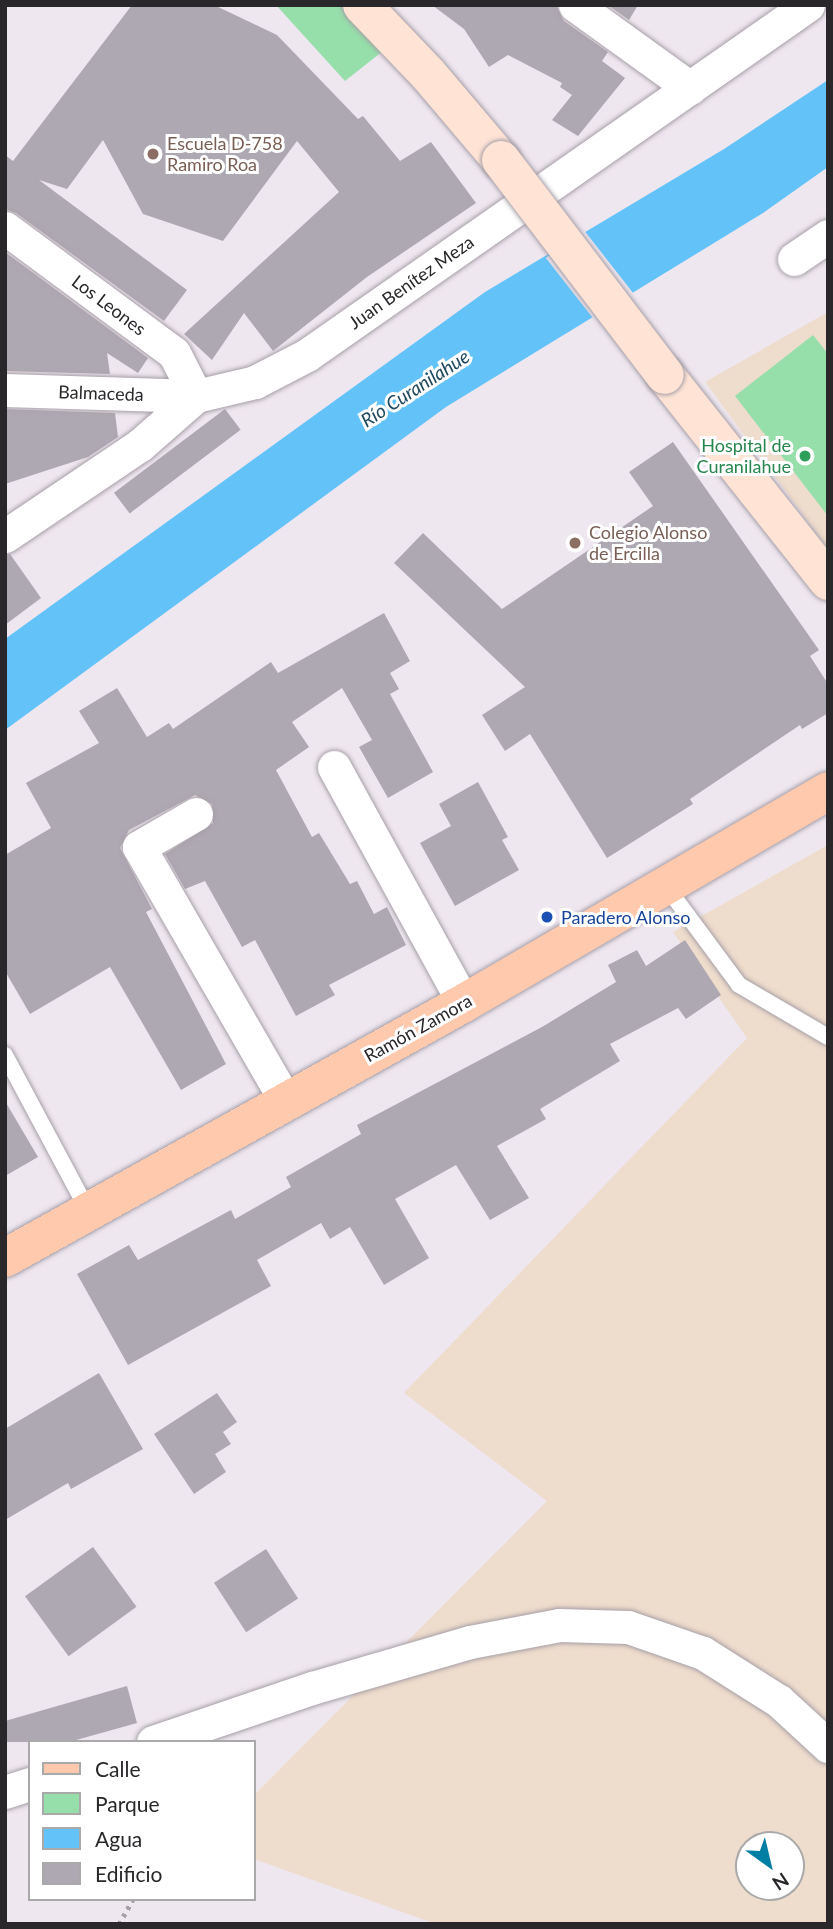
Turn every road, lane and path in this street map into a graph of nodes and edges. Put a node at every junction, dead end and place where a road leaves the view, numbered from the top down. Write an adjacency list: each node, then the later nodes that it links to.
1 (362, 5): 11 (main road, bridge)
2 (575, 5): 4 (street)
3 (808, 5): 4 (street, Juan Benítez Meza)
4 (690, 88): 9 (street, Juan Benítez Meza)
5 (5, 228): 9 (street, Los Leones)
6 (828, 236): 7 (street)
7 (794, 259)
8 (5, 390): 9 (street, Balmaceda)
9 (196, 396): 10 (street, Juan Benítez Meza)
10 (5, 536)
11 (828, 581)
12 (334, 767): 16 (street)
13 (828, 791): 15 (main road, Ramón Zamora)
14 (196, 814): 19 (street)
15 (665, 885): 16 (main road, Ramón Zamora); 17 (lane)
16 (464, 1003): 19 (main road, Ramón Zamora)
17 (828, 1037)
18 (5, 1055): 20 (lane)
19 (286, 1102): 20 (main road, Ramón Zamora)
20 (89, 1212): 21 (main road, Ramón Zamora)
21 (5, 1258)
22 (159, 1740): 23 (street)
23 (828, 1746)
24 (28, 1785): 25 (street)
25 (5, 1792)
26 (133, 1901): 27 (path)
27 (119, 1924)

